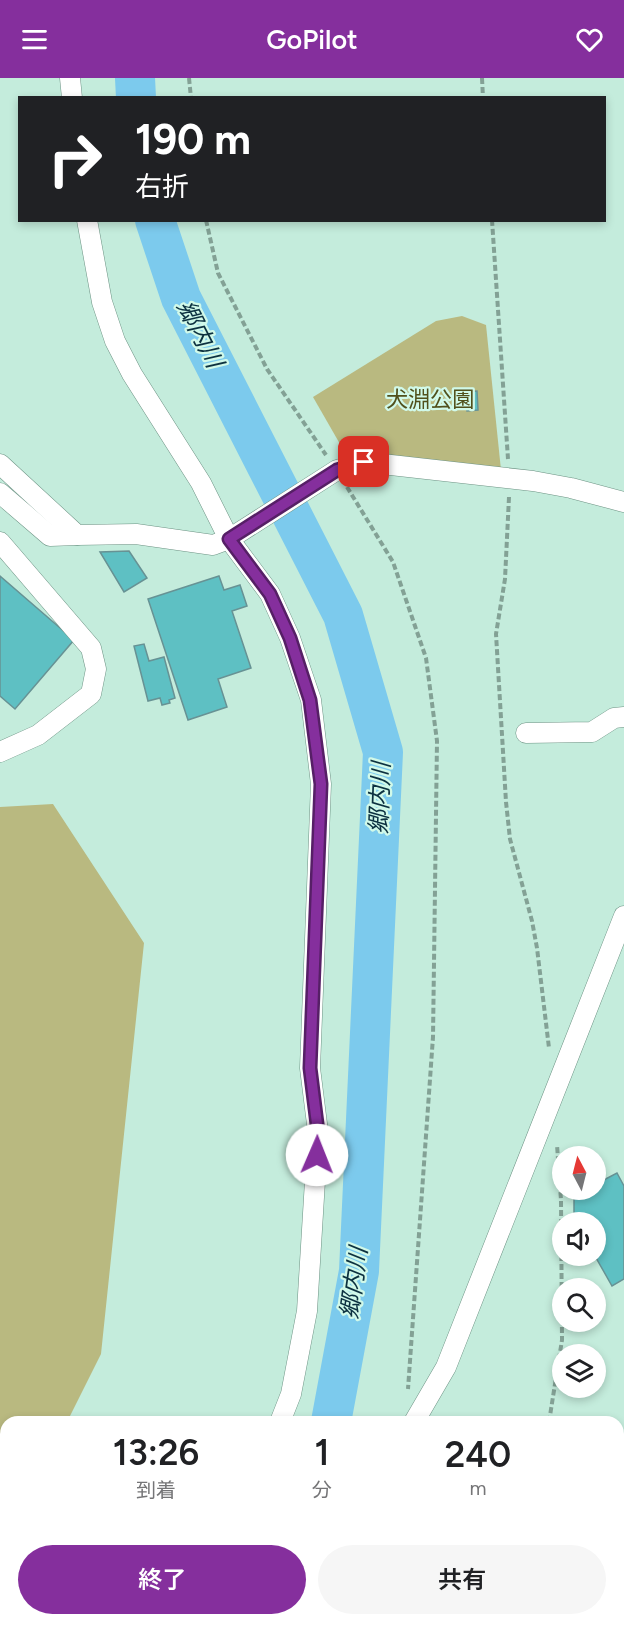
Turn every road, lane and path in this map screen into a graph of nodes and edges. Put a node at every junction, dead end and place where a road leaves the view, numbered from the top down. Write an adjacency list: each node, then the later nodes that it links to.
1 (70, 78): 4 (street)
2 (189, 78): 5 (path)
3 (482, 78): 6 (path)
4 (72, 96)
5 (191, 96)
6 (483, 96)
7 (87, 222): 16 (street)
8 (206, 222): 11 (path)
9 (492, 222): 12 (path)
10 (0, 464): 15 (street)
11 (337, 470): 12 (street); 16 (street); 25 (path)
12 (509, 478): 14 (street); 22 (path)
13 (0, 493): 15 (street)
14 (624, 502)
15 (77, 535): 16 (street)
16 (233, 536): 24 (street)
17 (0, 542): 20 (street)
18 (624, 717): 19 (street)
19 (526, 733)
20 (0, 752)
21 (624, 916): 26 (street)
22 (549, 1051)
23 (557, 1141): 27 (path)
24 (282, 1416)
25 (415, 1416)
26 (418, 1416)
27 (550, 1416)

